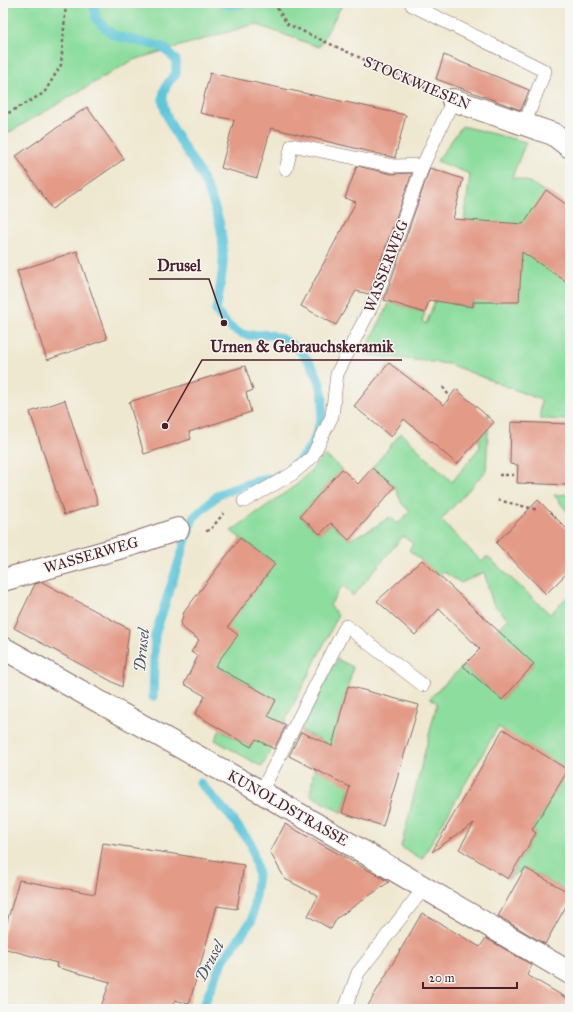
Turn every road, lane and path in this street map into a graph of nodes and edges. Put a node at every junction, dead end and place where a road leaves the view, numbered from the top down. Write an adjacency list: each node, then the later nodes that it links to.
1 (66, 3): 5 (path)
2 (274, 3): 4 (path, STOCKWIESEN)
3 (413, 3): 6 (lane)
4 (453, 100): 6 (street, STOCKWIESEN); 8 (lane, WASSERWEG)
5 (3, 116)
6 (524, 125): 7 (street, STOCKWIESEN)
7 (570, 147)
8 (423, 166): 9 (lane); 15 (lane, WASSERWEG)
9 (286, 169)
10 (443, 387): 11 (path)
11 (450, 397)
12 (499, 475): 13 (path)
13 (517, 475)
14 (498, 500): 16 (path)
15 (244, 501): 18 (path)
16 (538, 510)
17 (178, 529): 19 (street, WASSERWEG)
18 (204, 532)
19 (3, 580)
20 (3, 648): 22 (street, KUNOLDSTRASSE)
21 (423, 685): 22 (lane)
22 (261, 792): 23 (street, KUNOLDSTRASSE)
23 (424, 888): 24 (street, KUNOLDSTRASSE); 25 (lane)
24 (570, 973)
25 (345, 1009)

